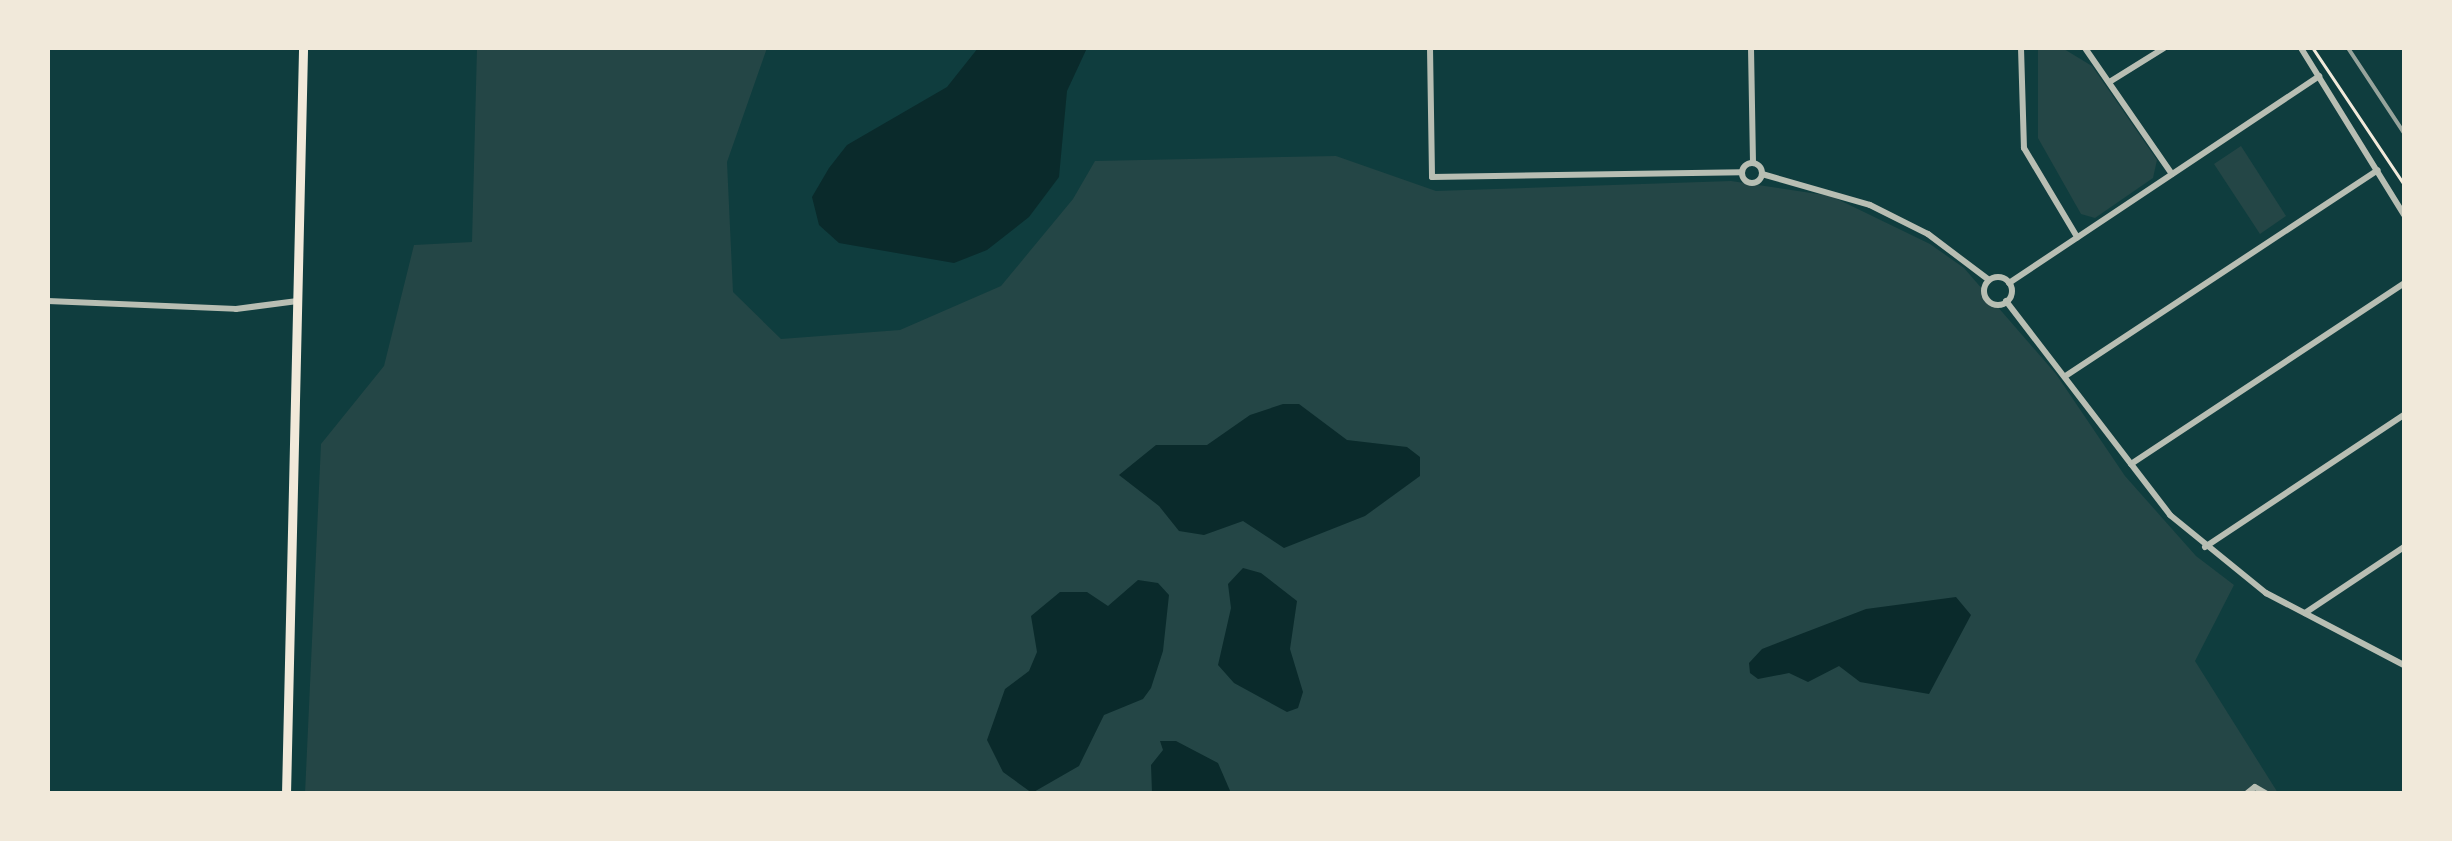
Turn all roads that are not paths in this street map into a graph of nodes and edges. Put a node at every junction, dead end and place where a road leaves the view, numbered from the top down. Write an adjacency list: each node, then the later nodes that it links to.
1 (304, 48): 21 (main road)
2 (1430, 48): 12 (street)
3 (1751, 48): 10 (street)
4 (2021, 48): 16 (street)
5 (2086, 48): 9 (street)
6 (2164, 48): 9 (street)
7 (2301, 48): 8 (street)
8 (2318, 76): 11 (street); 14 (street)
9 (2111, 81): 14 (street)
10 (1753, 164): 12 (street); 13 (street)
11 (2378, 170): 15 (street); 23 (street)
12 (1742, 172): 13 (street)
13 (1762, 174): 17 (street)
14 (2172, 174): 16 (street)
15 (2404, 215)
16 (2077, 237): 18 (street)
17 (1989, 280): 18 (street); 22 (street)
18 (2008, 282): 22 (street)
19 (2404, 283): 25 (street)
20 (48, 301): 21 (street)
21 (298, 301): 30 (main road)
22 (2006, 301): 23 (street)
23 (2067, 376): 25 (street)
24 (2404, 415): 26 (street)
25 (2131, 464): 26 (street)
26 (2206, 547): 28 (street)
27 (2404, 547): 28 (street)
28 (2304, 614): 29 (street)
29 (2404, 665)
30 (286, 794)
31 (2246, 794): 32 (street)
32 (2267, 794)

